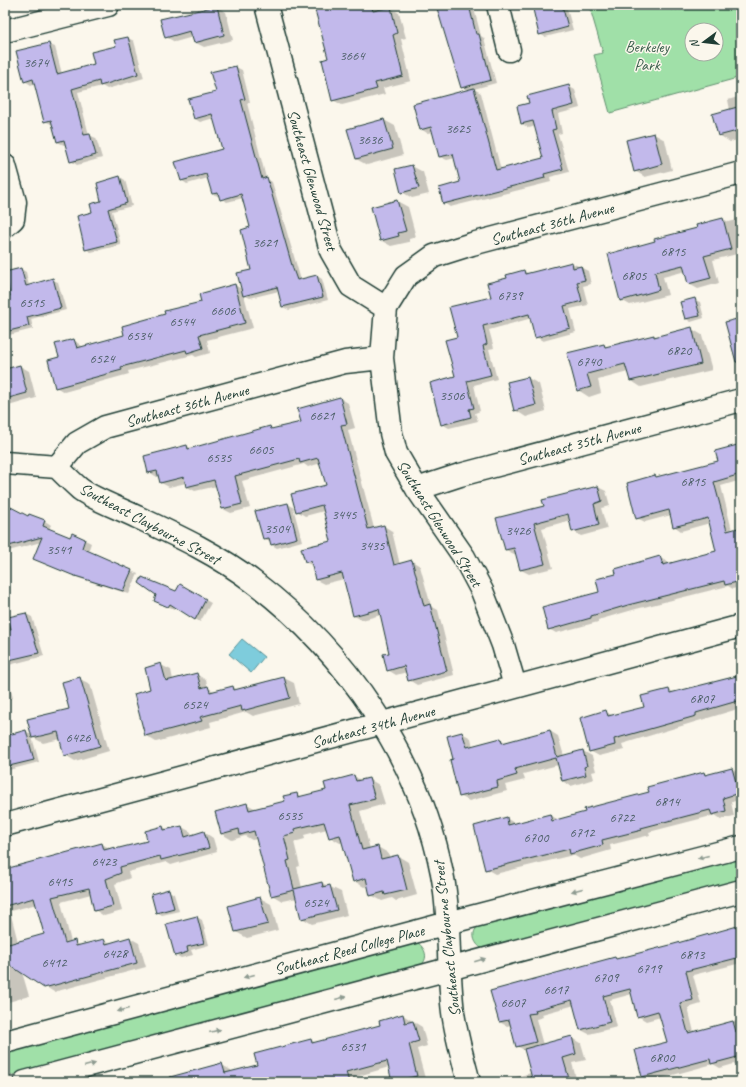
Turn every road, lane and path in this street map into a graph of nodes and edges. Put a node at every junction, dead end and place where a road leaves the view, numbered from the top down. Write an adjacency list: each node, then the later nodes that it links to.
1 (108, 5): 6 (street)
2 (266, 5): 11 (street, Southeast Glenwood Street)
3 (498, 5): 7 (street)
4 (665, 5): 5 (path)
5 (719, 5)
6 (5, 32)
7 (509, 50)
8 (5, 166): 10 (street)
9 (741, 173): 11 (street, Southeast 36th Avenue)
10 (9, 222)
11 (386, 308): 12 (street, Southeast Glenwood Street)
12 (382, 358): 15 (street, Southeast 36th Avenue); 16 (street, Southeast Glenwood Street)
13 (741, 400): 16 (street, Southeast 35th Avenue)
14 (5, 463): 15 (street)
15 (57, 467): 19 (street, Southeast Claybourne Street)
16 (417, 489): 18 (street, Southeast Glenwood Street)
17 (741, 626): 18 (street, Southeast 34th Avenue)
18 (515, 686): 19 (street, Southeast 34th Avenue)
19 (381, 724): 20 (street, Southeast 34th Avenue); 23 (street, Southeast Claybourne Street)
20 (5, 825)
21 (741, 847): 23 (street, Southeast Reed College Place, one-way to 23)
22 (741, 890): 24 (street, one-way to 22)
23 (448, 923): 24 (street, Southeast Claybourne Street); 25 (street, Southeast Reed College Place, one-way to 25)
24 (451, 969): 26 (street, one-way to 24); 27 (street, Southeast Claybourne Street)
25 (5, 1042)
26 (25, 1082)
27 (469, 1082)

